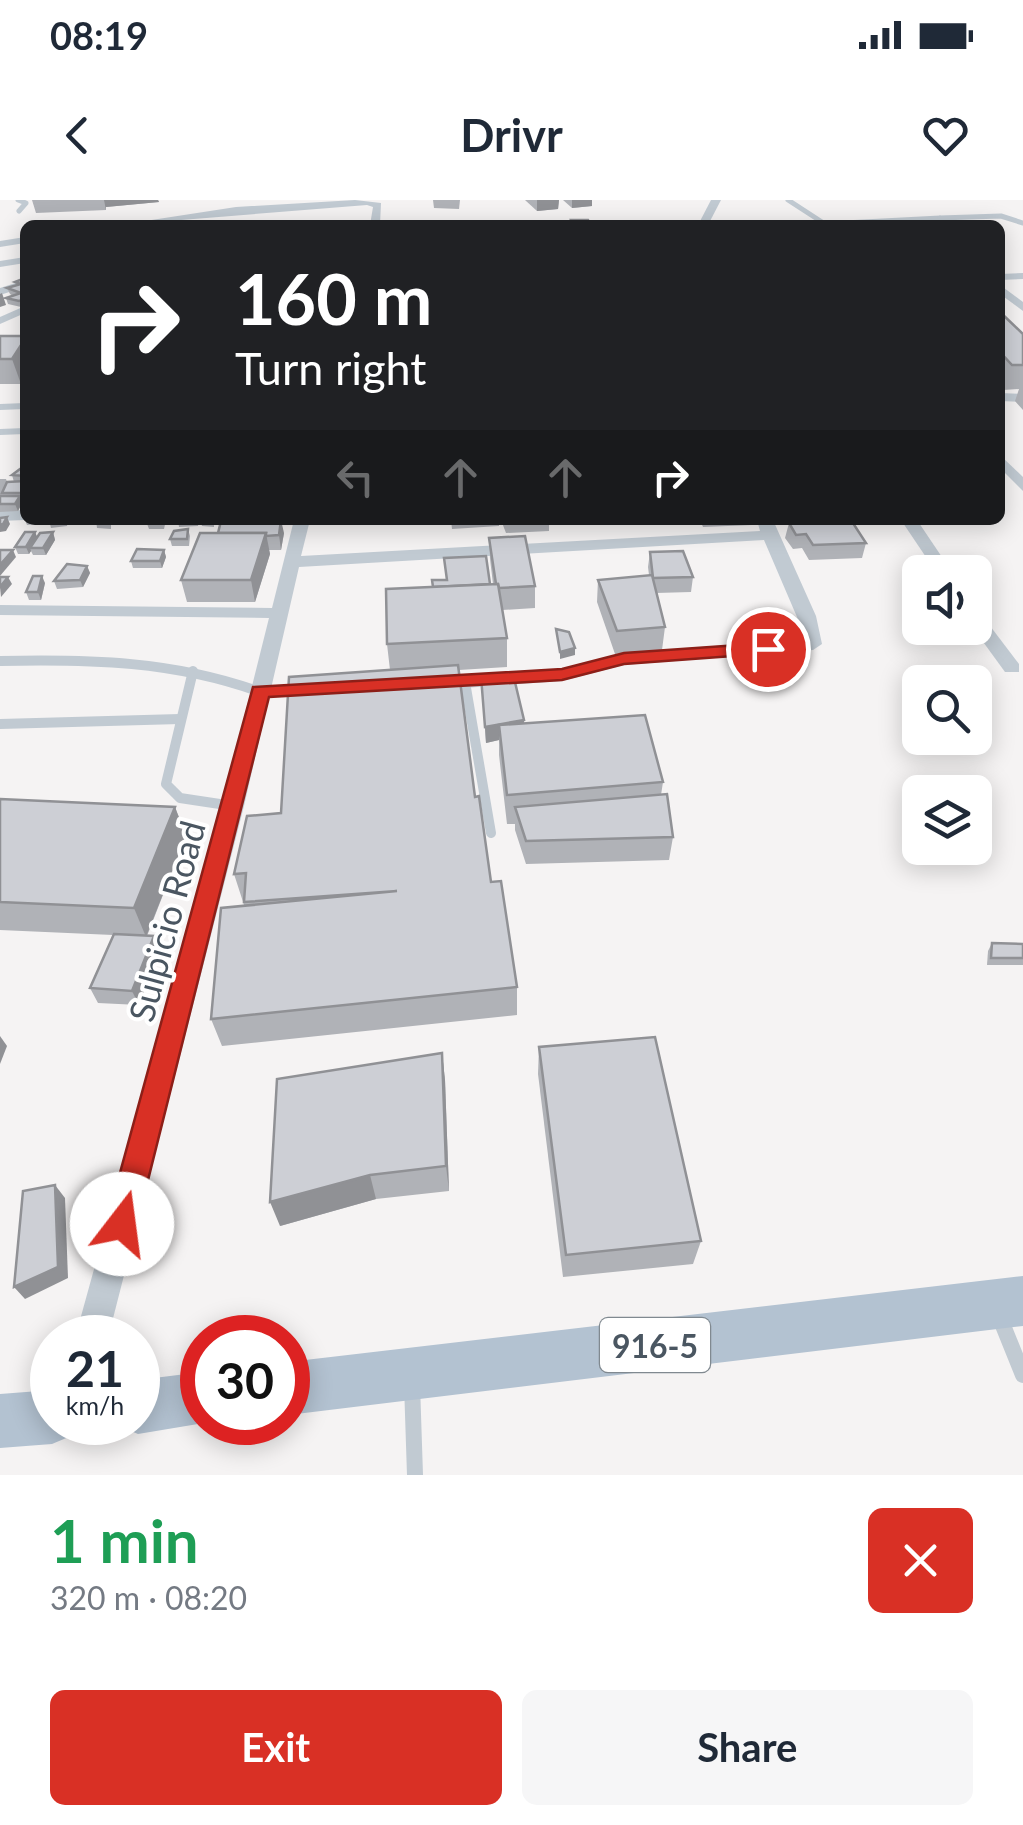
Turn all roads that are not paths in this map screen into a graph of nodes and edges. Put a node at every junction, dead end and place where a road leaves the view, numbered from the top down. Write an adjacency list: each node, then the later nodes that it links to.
1 (18, 200): 5 (lane)
2 (788, 200): 13 (lane)
3 (367, 202): 4 (street); 12 (street)
4 (308, 204): 6 (street); 7 (street); 11 (street)
5 (19, 211)
6 (216, 212): 9 (street); 10 (street)
7 (314, 217)
8 (940, 218): 14 (lane); 15 (lane); 16 (lane)
9 (159, 220)
10 (196, 220)
11 (267, 220)
12 (376, 220)
13 (818, 220)
14 (907, 220)
15 (943, 220)
16 (1023, 223)
17 (20, 312): 18 (street)
18 (20, 320)
19 (1005, 465): 20 (street)
20 (1023, 486)
21 (301, 525): 25 (street, Sulpicio Road)
22 (912, 525): 24 (street)
23 (767, 527): 25 (street); 32 (street)
24 (933, 555)
25 (292, 562): 27 (street, Sulpicio Road)
26 (0, 610): 27 (street)
27 (279, 613): 34 (street, Sulpicio Road)
28 (992, 641): 30 (street)
29 (0, 661): 31 (lane)
30 (1012, 668)
31 (193, 670): 34 (lane); 35 (lane)
32 (465, 682): 33 (street); 38 (lane)
33 (409, 685)
34 (270, 691): 37 (street, Sulpicio Road)
35 (180, 720): 36 (lane); 37 (lane)
36 (0, 724)
37 (233, 806): 40 (street, Sulpicio Road)
38 (491, 833)
39 (1009, 1303): 41 (main road, 916-5); 42 (lane)
40 (97, 1315)
41 (412, 1374): 43 (main road, 916-5); 46 (lane)
42 (1023, 1375)
43 (310, 1386)
44 (30, 1419): 45 (main road)
45 (0, 1422)
46 (415, 1475)

